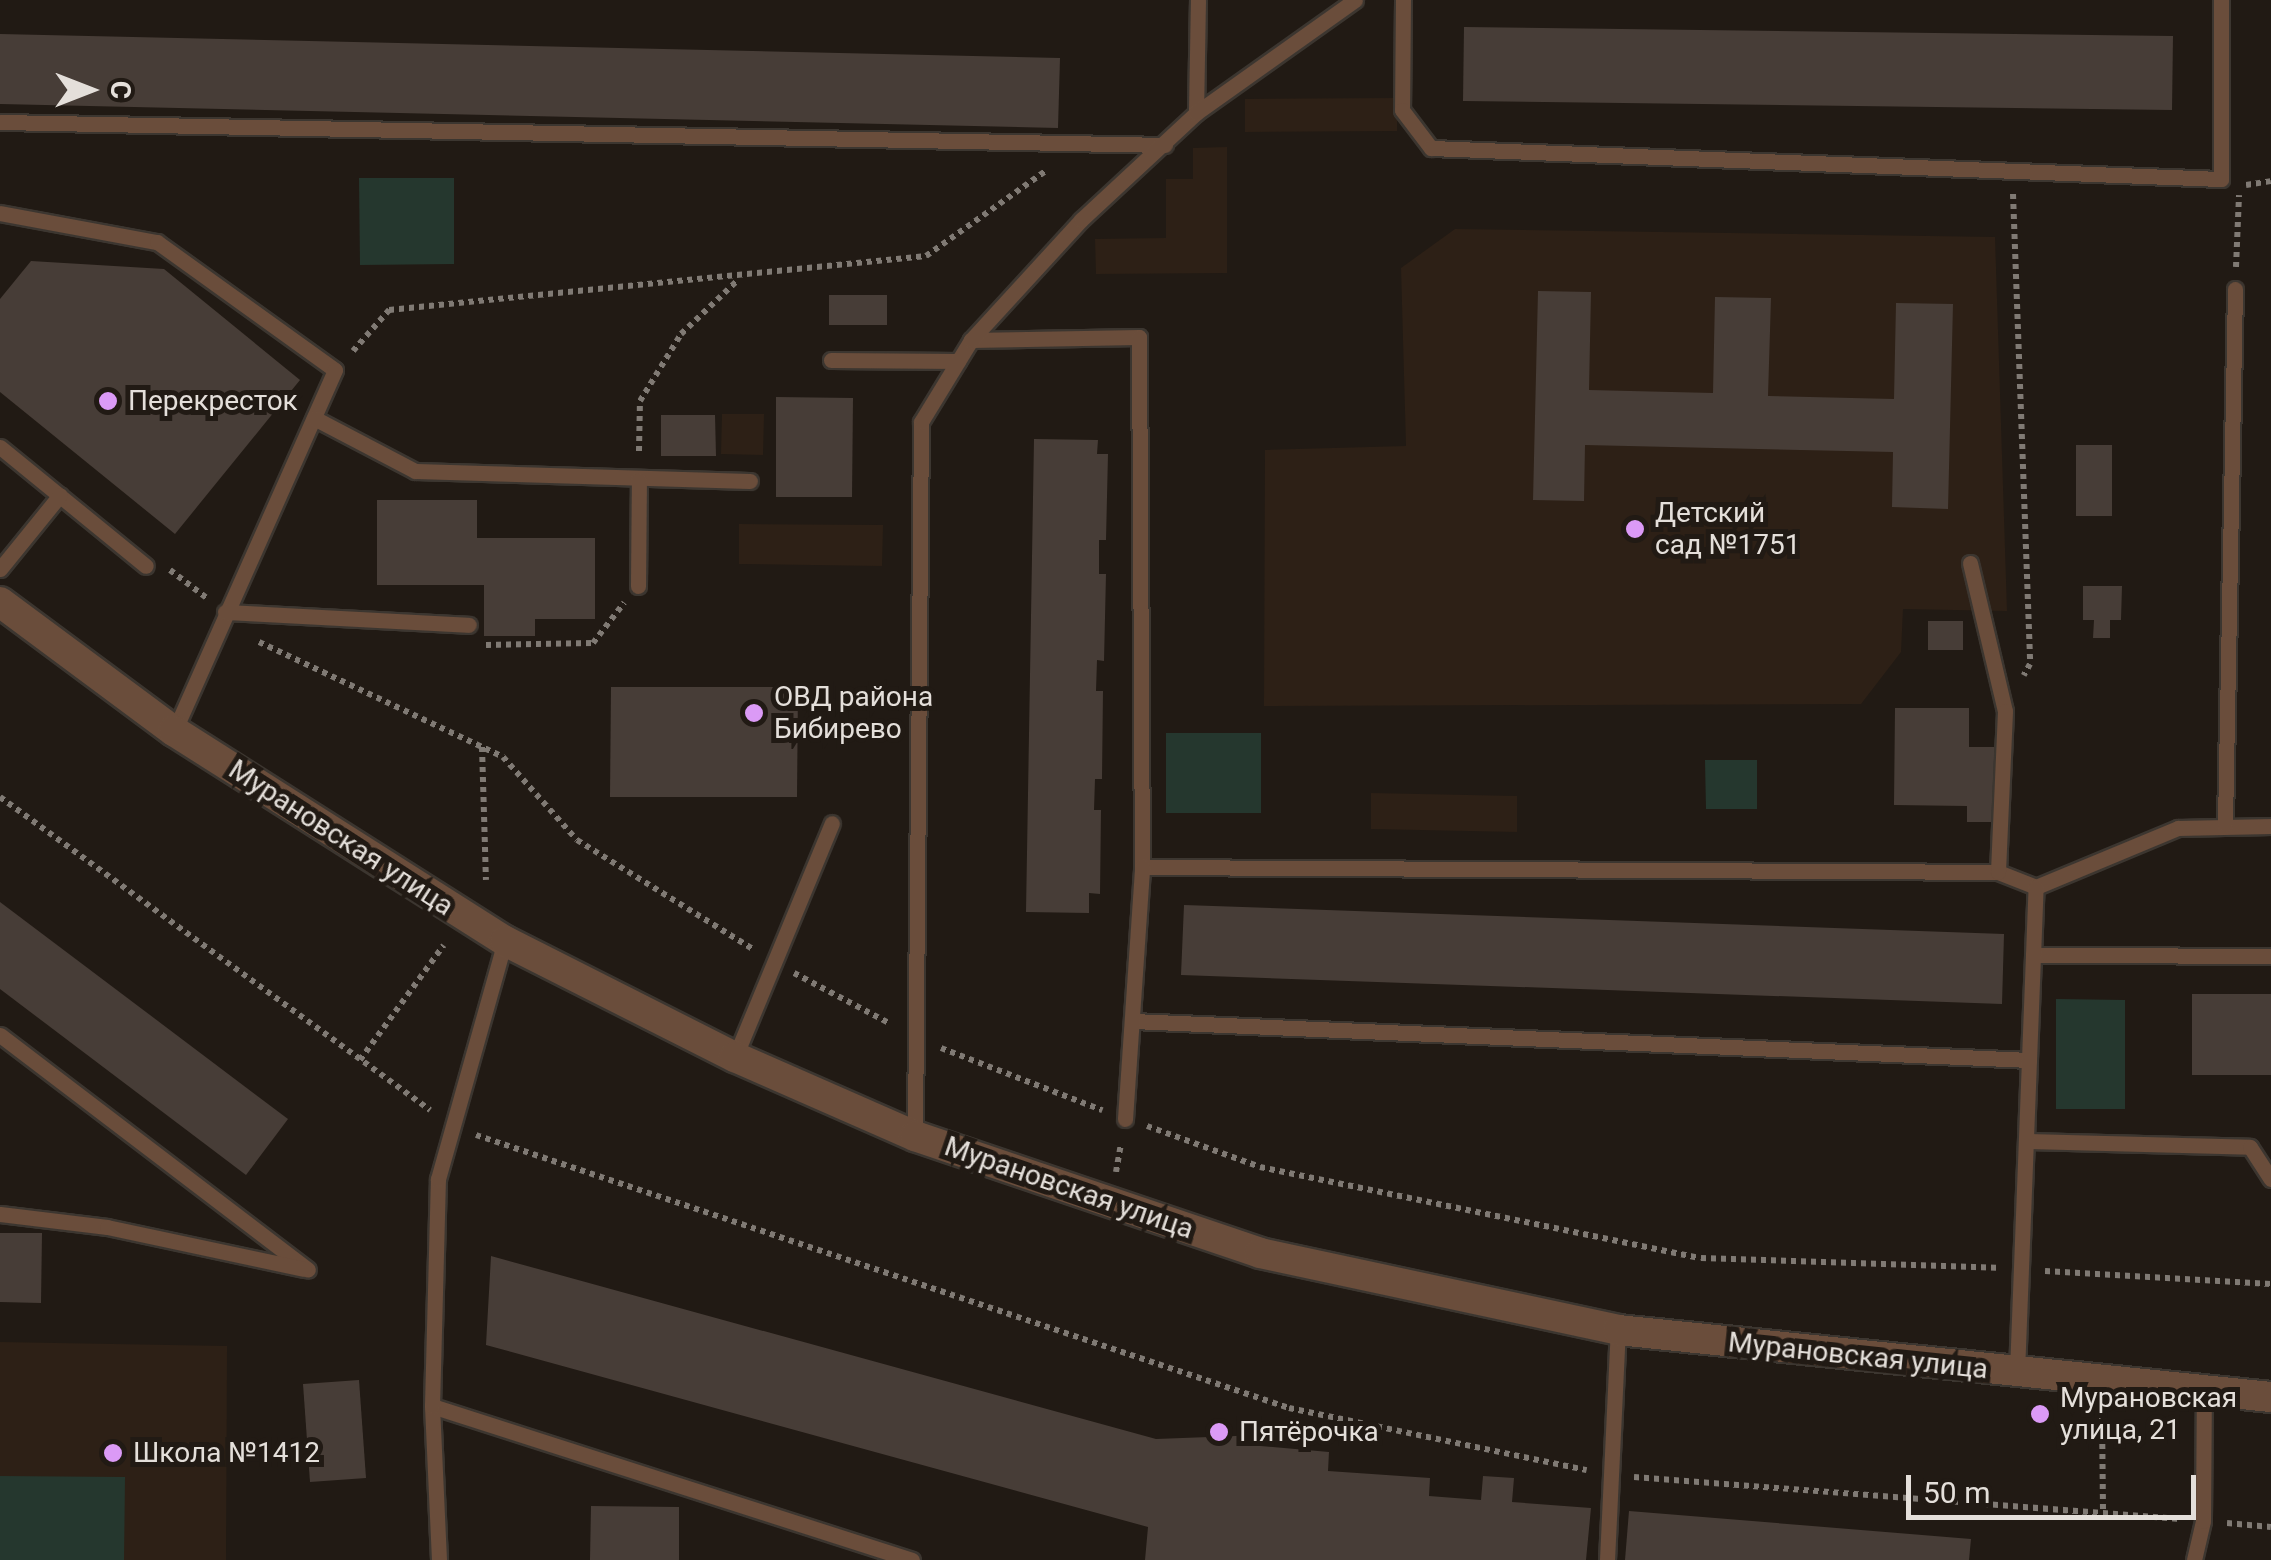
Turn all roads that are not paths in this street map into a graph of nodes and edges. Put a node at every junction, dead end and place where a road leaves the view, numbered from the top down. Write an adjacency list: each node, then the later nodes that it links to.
1 (1198, 0): 5 (lane)
2 (1355, 0): 5 (lane)
3 (1402, 0): 4 (lane)
4 (2221, 0)
5 (1196, 113): 7 (lane)
6 (0, 122): 7 (lane)
7 (1165, 145): 10 (lane)
8 (0, 212): 13 (lane)
9 (2235, 288): 27 (lane)
10 (971, 340): 12 (lane); 29 (lane)
11 (830, 360): 12 (lane)
12 (958, 361): 40 (lane)
13 (314, 418): 15 (lane); 23 (lane)
14 (0, 447): 17 (lane)
15 (639, 480): 16 (lane); 21 (lane)
16 (750, 481)
17 (60, 495): 18 (lane); 20 (lane)
18 (152, 562)
19 (1970, 563): 30 (lane)
20 (0, 569)
21 (638, 586)
22 (0, 602): 25 (street, Мурановская улица)
23 (225, 612): 24 (lane); 25 (lane)
24 (469, 625)
25 (174, 731): 32 (street, Мурановская улица)
26 (832, 823): 37 (lane)
27 (2226, 824): 28 (lane); 31 (lane)
28 (2271, 826)
29 (1142, 868): 30 (lane); 35 (lane)
30 (1998, 872): 31 (lane)
31 (2036, 887): 33 (lane)
32 (504, 941): 37 (street, Мурановская улица); 48 (lane)
33 (2033, 955): 34 (lane); 38 (lane)
34 (2271, 956)
35 (1133, 1021): 38 (lane); 39 (lane)
36 (0, 1035): 43 (lane)
37 (735, 1057): 40 (street, Мурановская улица)
38 (2028, 1060): 41 (lane)
39 (1125, 1118)
40 (915, 1136): 44 (street, Мурановская улица)
41 (2028, 1141): 42 (lane); 45 (lane)
42 (2271, 1178)
43 (0, 1214)
44 (1618, 1330): 45 (street, Мурановская улица); 51 (lane)
45 (2017, 1372): 46 (street, Мурановская улица)
46 (2204, 1390): 47 (street, Мурановская улица); 52 (lane)
47 (2271, 1396)
48 (432, 1406): 49 (lane); 50 (lane)
49 (440, 1560)
50 (912, 1560)
51 (1607, 1560)
52 (2194, 1560)

